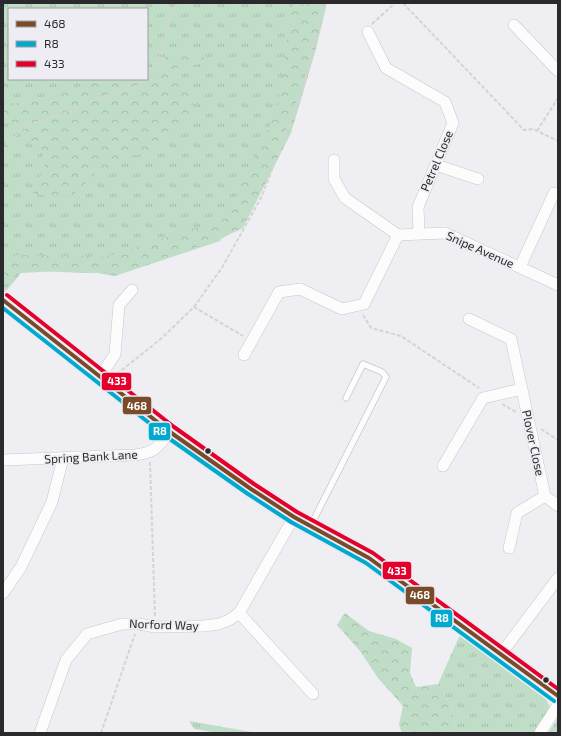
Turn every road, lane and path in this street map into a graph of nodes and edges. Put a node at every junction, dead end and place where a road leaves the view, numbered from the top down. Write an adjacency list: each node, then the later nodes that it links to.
1 (178, 3): 8 (path)
2 (322, 3): 25 (path)
3 (395, 3): 6 (path)
4 (403, 3): 11 (path)
5 (514, 25): 7 (street)
6 (368, 32): 15 (street, Petrel Close)
7 (558, 71)
8 (148, 73)
9 (142, 80): 13 (path)
10 (558, 98): 11 (path)
11 (537, 131): 12 (path)
12 (558, 141)
13 (3, 150)
14 (334, 160): 19 (street)
15 (436, 165): 16 (street); 18 (street, Petrel Close)
16 (478, 179)
17 (558, 194): 20 (street)
18 (419, 234): 19 (street, Snipe Avenue); 20 (street, Snipe Avenue)
19 (398, 235): 24 (street)
20 (520, 268): 21 (street, Snipe Avenue)
21 (558, 285)
22 (132, 290): 29 (street)
23 (3, 300): 29 (street)
24 (357, 305): 27 (street); 31 (path)
25 (194, 307): 27 (path); 29 (path)
26 (469, 319): 30 (street, Plover Close)
27 (252, 341): 28 (street)
28 (244, 355)
29 (104, 379): 34 (street)
30 (522, 390): 31 (street); 33 (street, Plover Close)
31 (491, 396): 33 (path); 39 (street)
32 (346, 398): 43 (lane)
33 (529, 420): 35 (path); 40 (street, Plover Close)
34 (170, 432): 36 (street, Spring Bank Lane); 42 (street)
35 (558, 440)
36 (150, 453): 37 (street, Spring Bank Lane); 49 (path)
37 (63, 458): 38 (street, Spring Bank Lane); 46 (street)
38 (3, 460)
39 (443, 466)
40 (545, 496): 41 (street); 44 (street)
41 (558, 506)
42 (294, 517): 43 (street); 47 (street)
43 (311, 525): 50 (street)
44 (509, 548)
45 (558, 578): 50 (street)
46 (3, 593)
47 (239, 613): 49 (street, Norford Way); 51 (street)
48 (139, 624): 49 (street, Norford Way); 54 (street, Norford Way); 55 (path)
49 (155, 627)
50 (500, 654): 52 (street)
51 (313, 694)
52 (558, 696)
53 (558, 705): 56 (street)
54 (40, 733)
55 (101, 733)
56 (540, 733)

